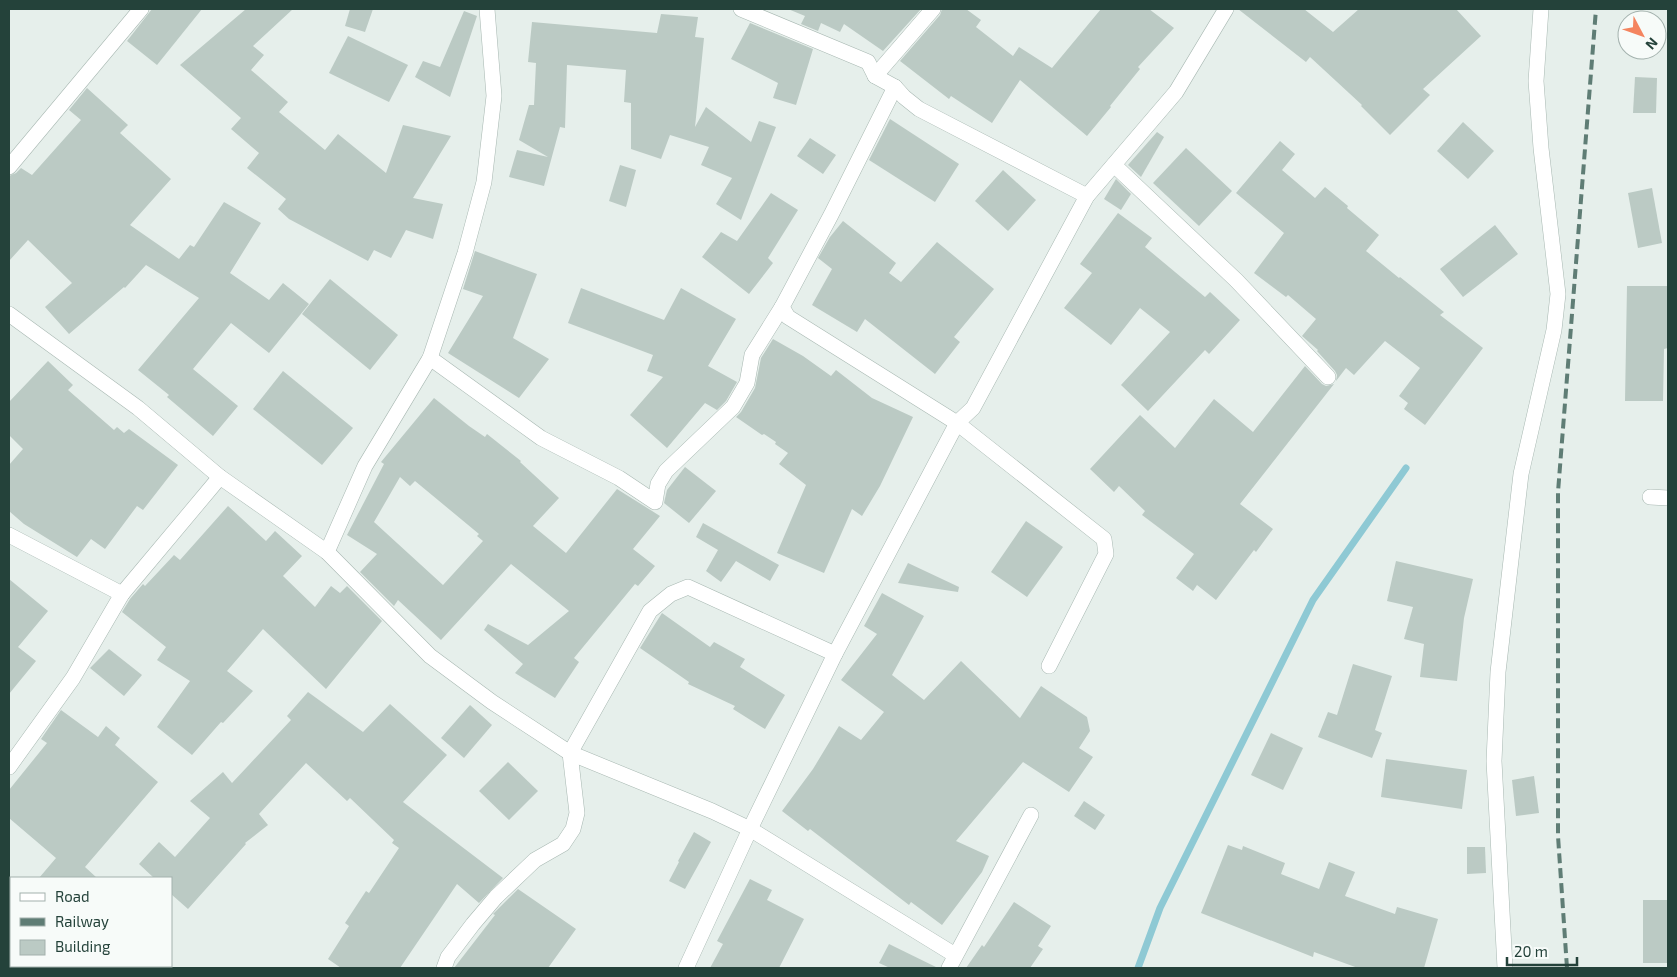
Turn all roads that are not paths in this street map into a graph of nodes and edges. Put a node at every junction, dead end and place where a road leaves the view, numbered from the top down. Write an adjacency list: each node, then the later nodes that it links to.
1 (142, 9): 10 (street)
2 (487, 9): 14 (street)
3 (741, 9): 7 (street)
4 (932, 9): 7 (street)
5 (1226, 9): 9 (street)
6 (1542, 9): 32 (street)
7 (876, 76): 8 (street)
8 (895, 87): 11 (street); 12 (street)
9 (1114, 165): 11 (street); 15 (street)
10 (9, 167)
11 (1087, 196): 16 (street)
12 (782, 308): 14 (street); 16 (street)
13 (9, 314): 17 (street)
14 (430, 358): 21 (street)
15 (1328, 377)
16 (957, 423): 23 (street); 24 (street)
17 (220, 477): 21 (street); 22 (street)
18 (1650, 496): 19 (street)
19 (1668, 498)
20 (9, 535): 22 (street)
21 (327, 552): 25 (street)
22 (122, 594): 26 (street)
23 (835, 654): 25 (street); 28 (street)
24 (1049, 666)
25 (570, 754): 28 (street); 30 (street)
26 (9, 767)
27 (1031, 815): 29 (street)
28 (750, 829): 29 (street); 31 (street)
29 (952, 962)
30 (444, 968)
31 (686, 968)
32 (1505, 968)

